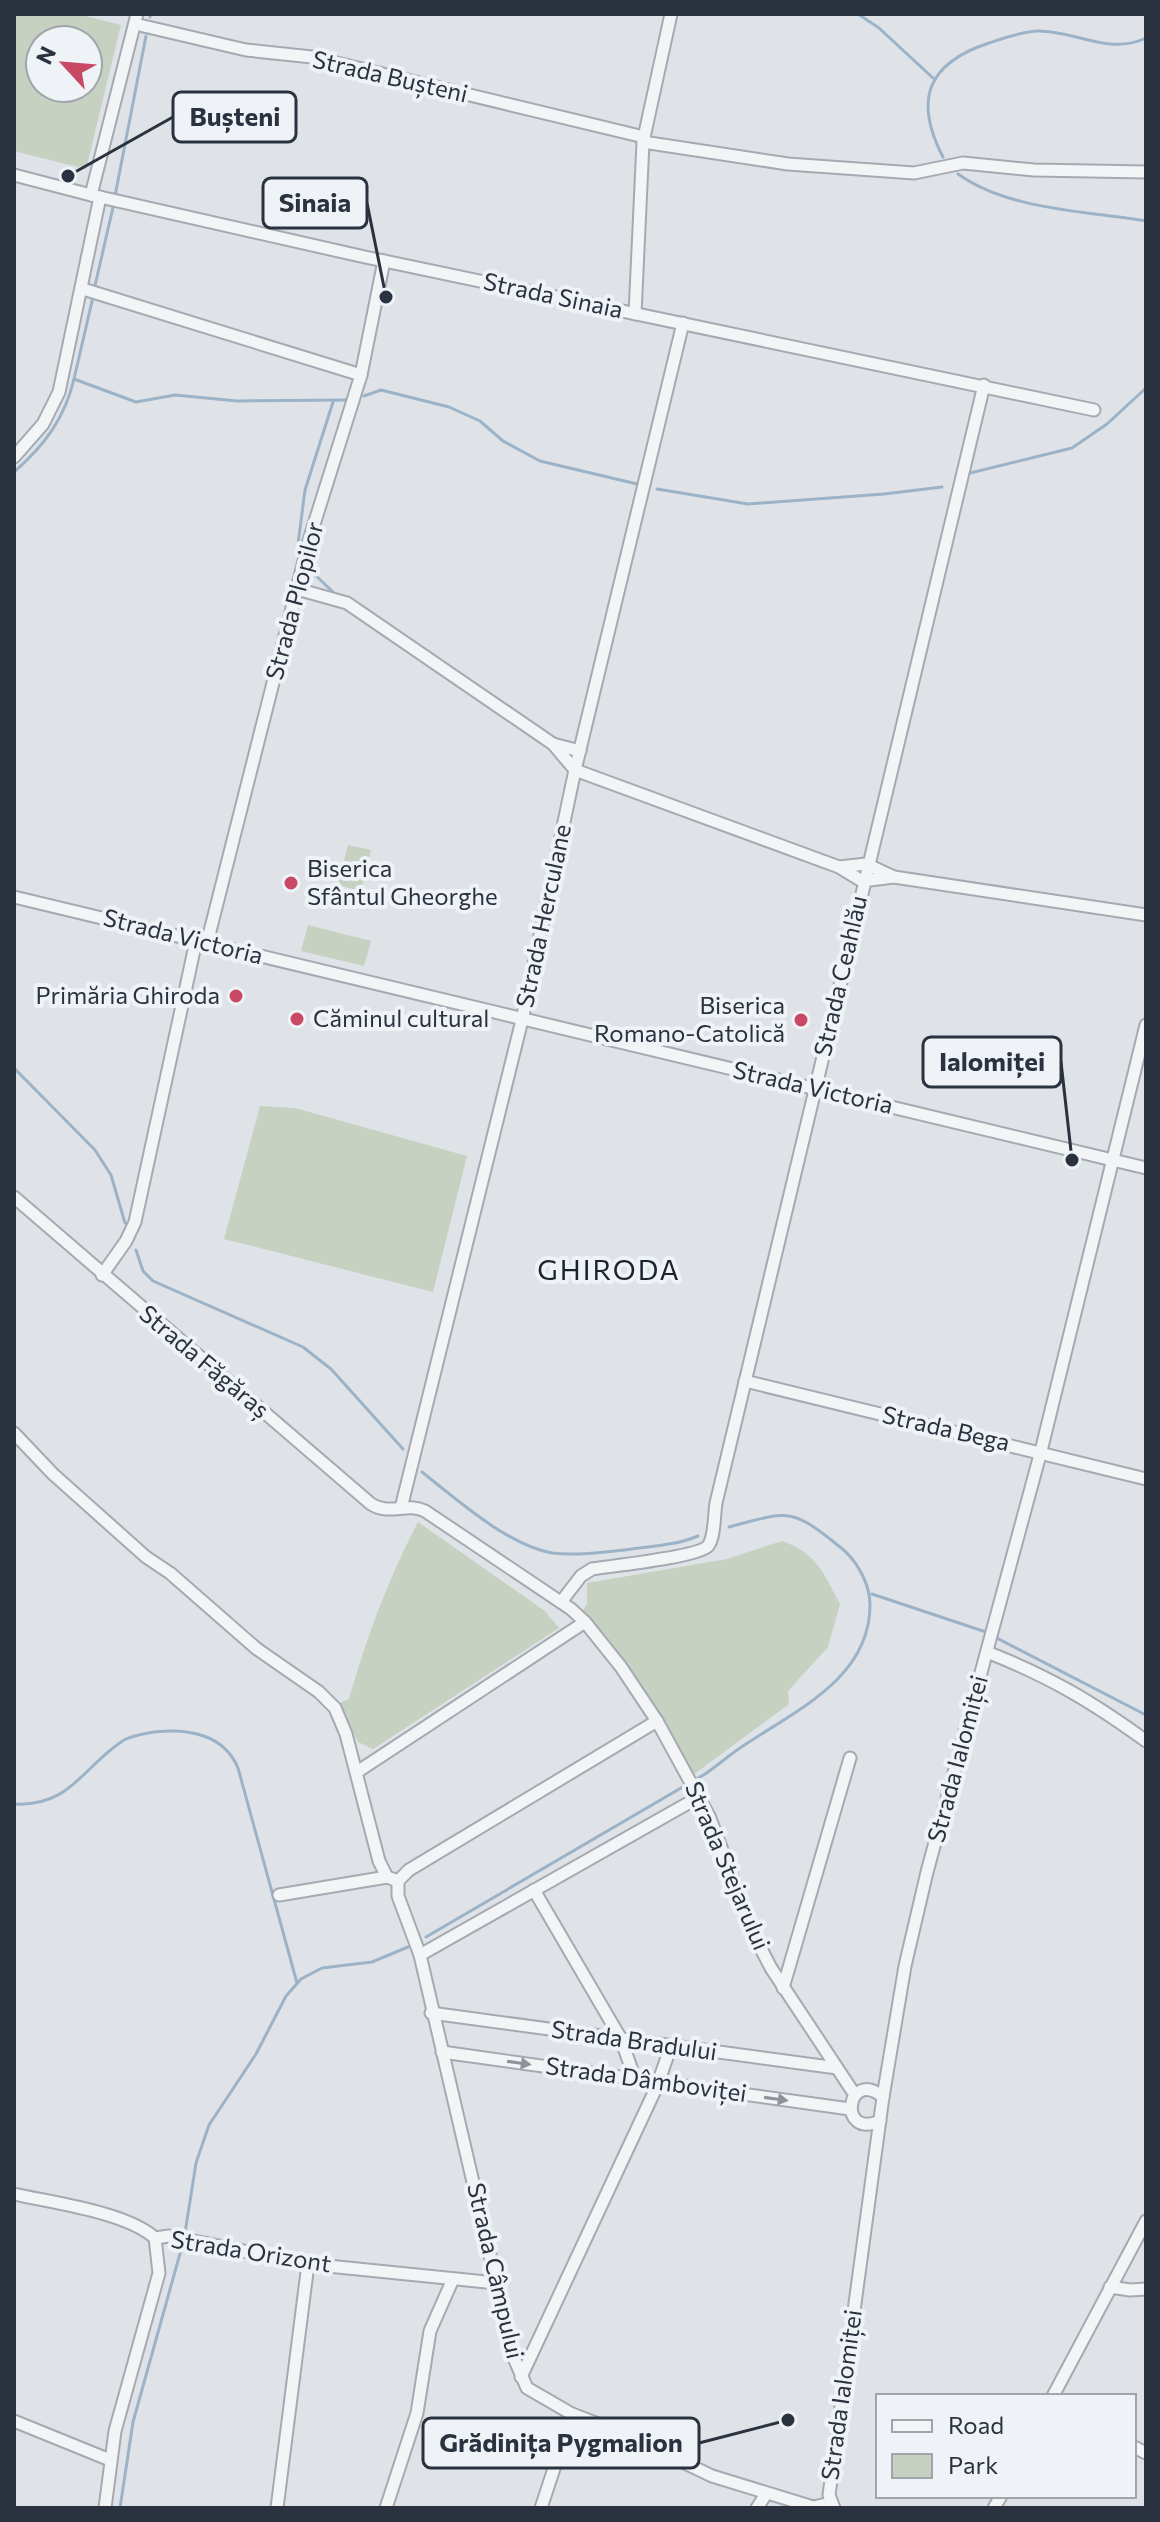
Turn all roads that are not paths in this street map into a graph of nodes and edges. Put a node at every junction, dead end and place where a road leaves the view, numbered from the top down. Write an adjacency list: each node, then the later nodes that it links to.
1 (671, 14): 3 (street)
2 (136, 19): 3 (street, Strada Bușteni); 6 (street)
3 (643, 140): 4 (street, Strada Bușteni); 9 (street)
4 (1146, 172)
5 (14, 175): 6 (street, Strada Sinaia)
6 (100, 197): 7 (street, Strada Sinaia); 8 (street)
7 (384, 261): 9 (street, Strada Sinaia); 11 (street, Strada Plopilor)
8 (85, 289): 11 (street); 14 (street)
9 (635, 314): 10 (street, Strada Sinaia)
10 (683, 323): 12 (street, Strada Sinaia); 17 (street, Strada Herculane)
11 (361, 375): 15 (street, Strada Plopilor)
12 (984, 385): 13 (street, Strada Sinaia); 18 (street, Strada Ceahlău)
13 (1094, 410)
14 (14, 457)
15 (297, 589): 16 (street); 21 (street, Strada Plopilor)
16 (553, 744): 17 (street); 17 (street)
17 (578, 761): 18 (street); 22 (street, Strada Herculane)
18 (864, 873): 20 (street); 24 (street, Strada Ceahlău)
19 (14, 897): 21 (street, Strada Victoria)
20 (1146, 915)
21 (202, 942): 22 (street, Strada Victoria); 28 (street, Strada Plopilor)
22 (522, 1020): 24 (street, Strada Victoria); 33 (street, Strada Herculane)
23 (1146, 1025): 25 (street, Strada Ialomiței)
24 (816, 1089): 25 (street, Strada Victoria); 29 (street, Strada Ceahlău)
25 (1113, 1159): 26 (street, Strada Victoria); 31 (street, Strada Ialomiței)
26 (1146, 1168)
27 (14, 1197): 28 (street, Strada Făgăraș)
28 (102, 1275): 33 (street, Strada Făgăraș)
29 (745, 1381): 31 (street, Strada Bega); 34 (street, Strada Ceahlău)
30 (14, 1433): 40 (street, Strada Câmpului)
31 (1041, 1451): 32 (street, Strada Bega); 36 (street, Strada Ialomiței)
32 (1146, 1479)
33 (401, 1508): 34 (street, Strada Stejarului)
34 (561, 1602): 35 (street, Strada Stejarului)
35 (585, 1622): 37 (street, Strada Stejarului); 40 (street)
36 (988, 1647): 38 (street); 55 (street, Strada Ialomiței)
37 (657, 1721): 41 (street, Strada Stejarului); 42 (street)
38 (1146, 1741)
39 (850, 1758): 46 (street)
40 (357, 1772): 42 (street, Strada Câmpului)
41 (697, 1794): 43 (street); 46 (street, Strada Stejarului)
42 (392, 1879): 44 (street); 45 (street, Strada Câmpului)
43 (534, 1890): 45 (street); 48 (street)
44 (279, 1895)
45 (420, 1955): 47 (street, Strada Câmpului)
46 (783, 1988): 51 (street, Strada Stejarului)
47 (431, 2013): 48 (street, Strada Bradului); 50 (street, Strada Câmpului)
48 (621, 2039): 49 (street, Strada Bradului); 52 (street)
49 (671, 2046): 51 (street, Strada Bradului); 53 (street)
50 (442, 2052): 52 (street, Strada Dâmboviței, one-way to 52); 63 (street, Strada Câmpului)
51 (837, 2068): 54 (street, Strada Stejarului)
52 (635, 2079): 53 (street, Strada Dâmboviței)
53 (659, 2082): 56 (street, Strada Dâmboviței, one-way to 56); 66 (street)
54 (855, 2095): 55 (street); 56 (street)
55 (883, 2097): 57 (street, Strada Ialomiței)
56 (850, 2109): 57 (street)
57 (880, 2121): 72 (street, Strada Ialomiței)
58 (14, 2194): 60 (street, Strada Orizont)
59 (1146, 2221): 64 (street)
60 (155, 2238): 61 (street, Strada Orizont); 70 (street)
61 (308, 2264): 62 (street, Strada Orizont); 74 (street)
62 (453, 2279): 63 (street, Strada Orizont); 75 (street)
63 (496, 2283): 66 (street, Strada Câmpului)
64 (1110, 2287): 65 (street); 67 (street)
65 (1146, 2289)
66 (521, 2377): 68 (street, Strada Câmpului)
67 (1054, 2394)
68 (572, 2414): 71 (street, Strada Câmpului); 76 (street)
69 (14, 2421): 70 (street)
70 (110, 2460): 73 (street)
71 (766, 2494): 72 (street, Strada Câmpului); 77 (street)
72 (833, 2506)
73 (105, 2508)
74 (277, 2508)
75 (386, 2508)
76 (541, 2508)
77 (757, 2508)

